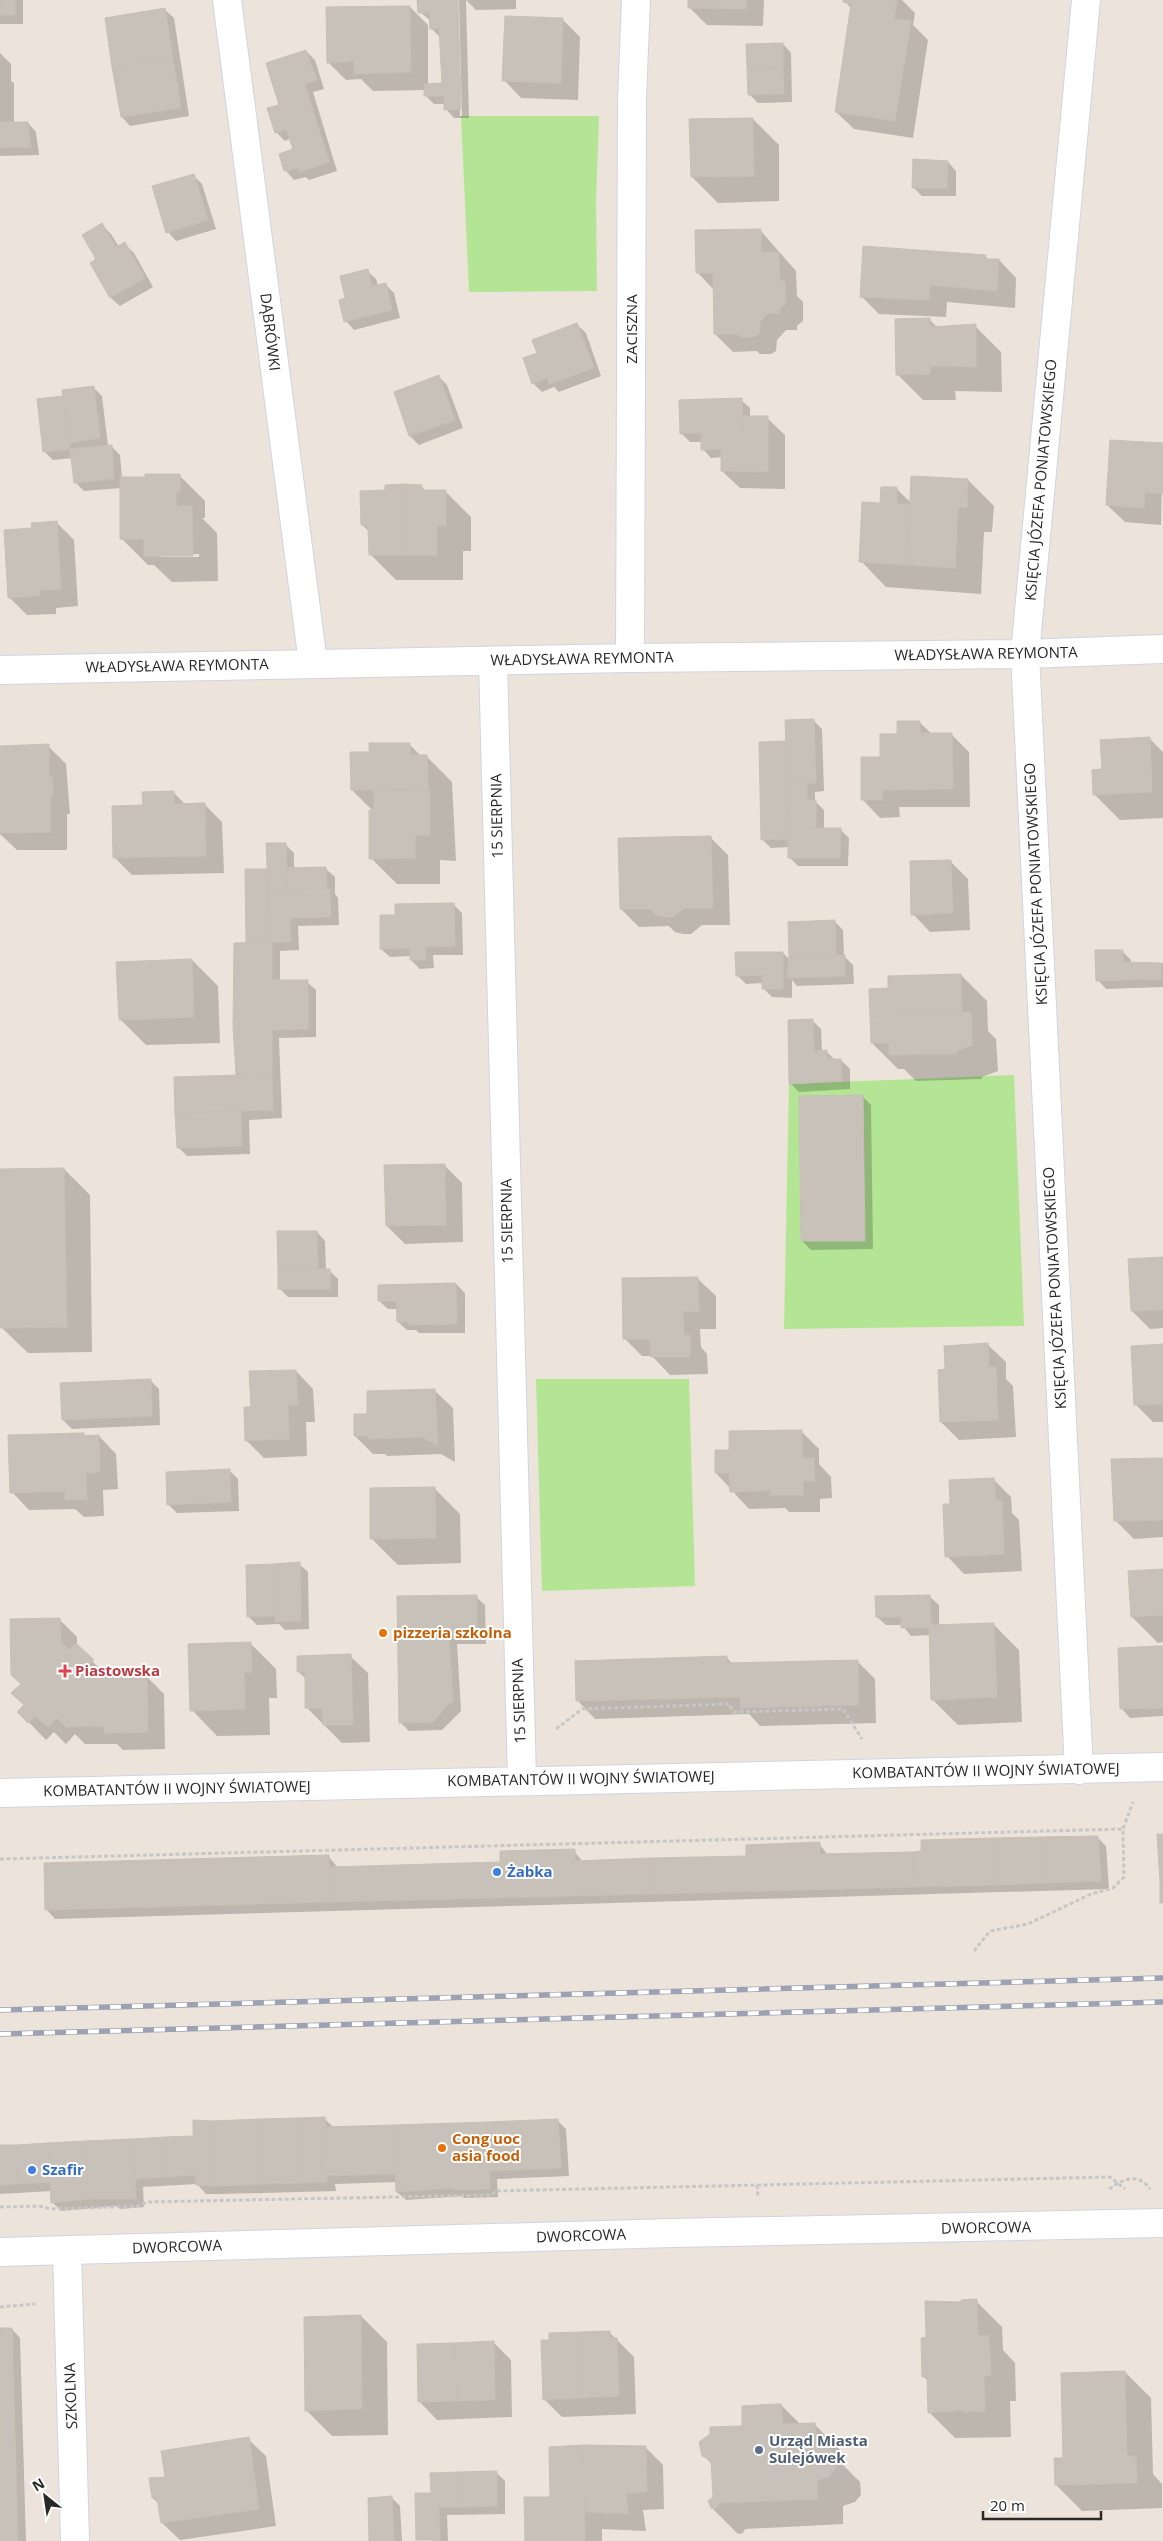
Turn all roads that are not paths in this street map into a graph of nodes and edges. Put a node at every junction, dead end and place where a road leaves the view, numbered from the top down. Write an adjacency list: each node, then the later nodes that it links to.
1 (227, 0): 8 (street, DĄBRÓWKI)
2 (636, 0): 6 (street, ZACISZNA)
3 (1086, 0): 5 (street, KSIĘCIA JÓZEFA PONIATOWSKIEGO)
4 (1163, 649): 5 (street, WŁADYSŁAWA REYMONTA)
5 (1025, 654): 6 (street, WŁADYSŁAWA REYMONTA); 12 (street, KSIĘCIA JÓZEFA PONIATOWSKIEGO)
6 (630, 658): 7 (street, WŁADYSŁAWA REYMONTA)
7 (494, 661): 8 (street, WŁADYSŁAWA REYMONTA); 10 (street, 15 SIERPNIA)
8 (313, 664): 9 (street, WŁADYSŁAWA REYMONTA)
9 (0, 670)
10 (521, 1767): 12 (street, KOMBATANTÓW II WOJNY ŚWIATOWEJ); 13 (street, KOMBATANTÓW II WOJNY ŚWIATOWEJ)
11 (1154, 1768): 12 (street, KOMBATANTÓW II WOJNY ŚWIATOWEJ)
12 (1078, 1770)
13 (0, 1793)
14 (1163, 2223): 15 (street, DWORCOWA)
15 (66, 2250): 16 (street, DWORCOWA); 17 (street, SZKOLNA)
16 (0, 2252)
17 (75, 2541)

